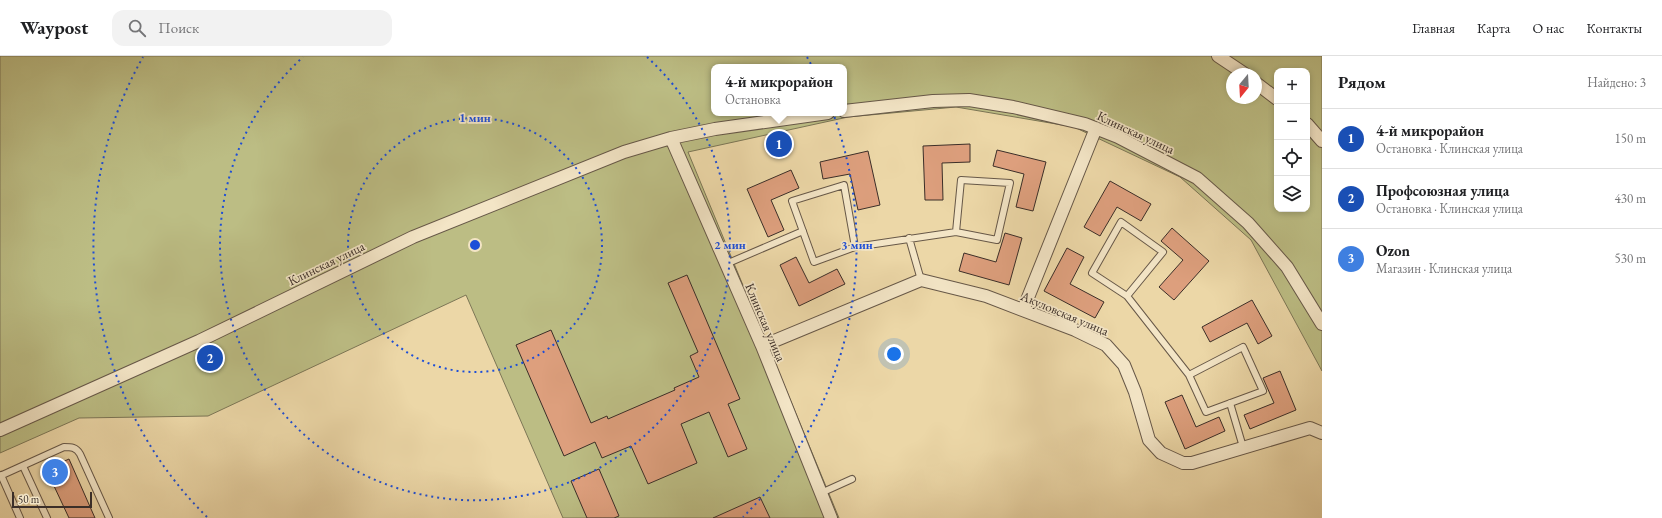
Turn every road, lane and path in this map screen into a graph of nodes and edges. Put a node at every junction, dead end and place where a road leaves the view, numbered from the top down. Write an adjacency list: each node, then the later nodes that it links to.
1 (1218, 56): 2 (street)
2 (1236, 68)
3 (1262, 88): 4 (street)
4 (1274, 97)
5 (847, 111): 8 (street, Клинская улица)
6 (805, 116): 9 (street, Клинская улица)
7 (1310, 127): 10 (street)
8 (1096, 128): 18 (street); 19 (street, Клинская улица)
9 (671, 138): 15 (street, Клинская улица); 23 (street, Клинская улица)
10 (1322, 141)
11 (803, 230): 14 (lane); 14 (lane); 15 (lane)
12 (956, 232): 12 (lane); 13 (lane)
13 (909, 238): 14 (lane); 16 (lane)
14 (854, 247)
15 (726, 264): 20 (street, Клинская улица)
16 (921, 280): 18 (street, Акуловская улица); 20 (street)
17 (1127, 296): 17 (lane); 21 (lane)
18 (1023, 310): 25 (street, Акуловская улица)
19 (1322, 324)
20 (762, 346): 29 (street, Клинская улица)
21 (1189, 375): 22 (lane); 22 (lane)
22 (1230, 403): 25 (lane)
23 (0, 430)
24 (1322, 433): 25 (street, Акуловская улица)
25 (1243, 448)
26 (24, 466): 27 (lane); 31 (lane); 32 (lane)
27 (1, 476): 30 (lane)
28 (852, 479): 29 (lane)
29 (821, 492): 33 (street, Клинская улица)
30 (20, 518)
31 (47, 518)
32 (109, 518)
33 (832, 518)

